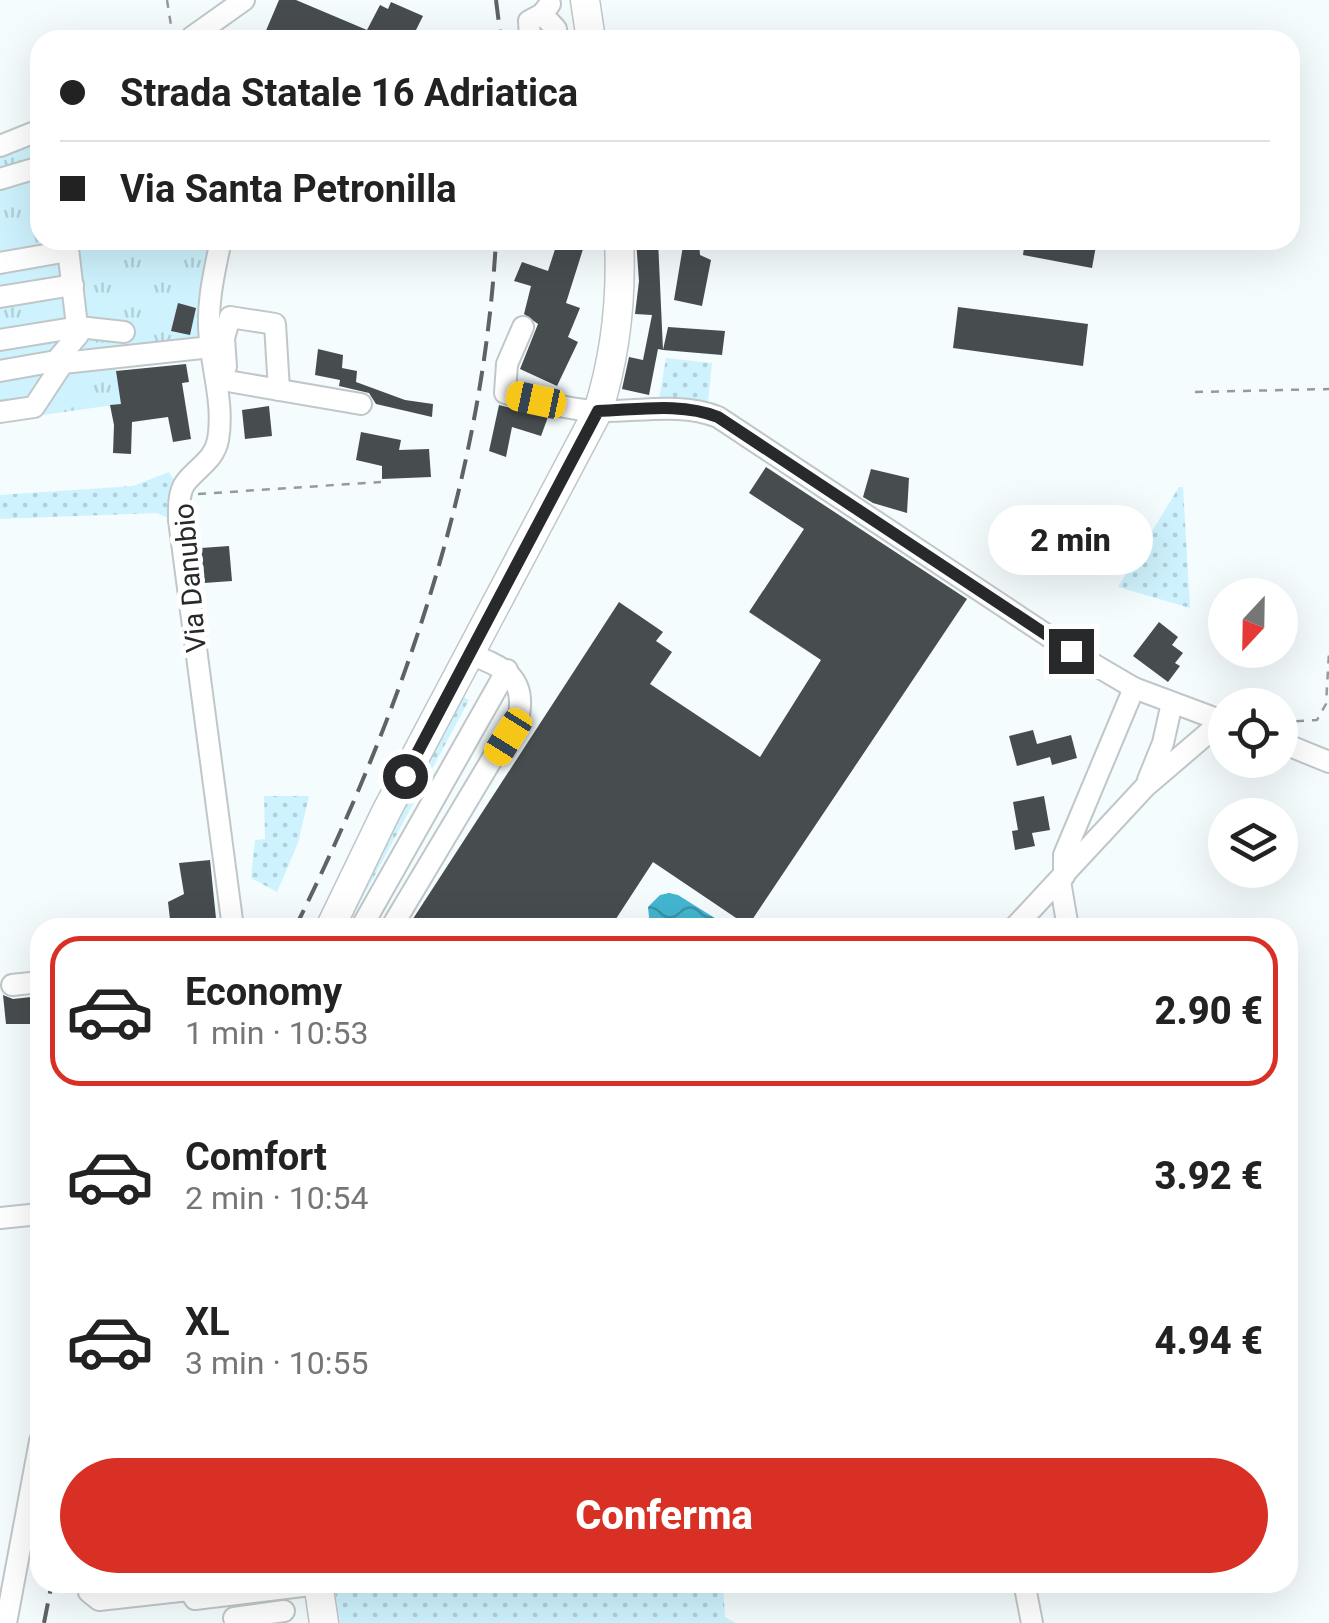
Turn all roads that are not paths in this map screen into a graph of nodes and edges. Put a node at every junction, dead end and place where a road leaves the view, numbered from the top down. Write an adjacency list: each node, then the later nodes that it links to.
1 (244, 0): 4 (street)
2 (585, 3): 3 (street); 7 (main road)
3 (546, 6): 5 (street); 6 (street)
4 (193, 30)
5 (529, 30)
6 (556, 30)
7 (589, 30)
8 (30, 134): 9 (street)
9 (0, 146)
10 (30, 170): 11 (street)
11 (0, 180)
12 (49, 250): 16 (street)
13 (69, 250): 17 (street)
14 (219, 250): 23 (street, Via Danubio)
15 (619, 250): 28 (main road)
16 (0, 263)
17 (73, 284): 18 (street); 19 (street)
18 (0, 297)
19 (79, 327): 21 (street); 22 (street); 24 (street)
20 (523, 328): 28 (street)
21 (124, 332)
22 (0, 340)
23 (211, 346): 25 (street, Via Danubio); 29 (street)
24 (0, 371)
25 (222, 380): 26 (street); 26 (street); 40 (street, Via Danubio)
26 (279, 390): 27 (street)
27 (362, 404)
28 (598, 411): 30 (main road); 32 (street)
29 (0, 412)
30 (469, 654): 31 (street); 41 (main road)
31 (507, 670): 42 (street); 43 (street)
32 (1134, 688): 33 (street); 39 (street)
33 (1172, 703): 34 (street); 38 (street)
34 (1208, 716)
35 (1208, 735): 38 (street)
36 (1298, 749): 37 (street)
37 (1329, 762)
38 (1146, 787): 39 (street)
39 (1062, 879): 44 (street); 45 (street)
40 (232, 918)
41 (335, 918)
42 (367, 918)
43 (397, 918)
44 (1024, 918)
45 (1067, 918)
46 (30, 983): 47 (street)
47 (12, 985)
48 (30, 1215): 49 (street)
49 (0, 1218)
50 (30, 1495): 61 (street)
51 (90, 1593): 52 (street)
52 (144, 1593)
53 (192, 1593): 58 (street)
54 (237, 1593): 58 (street)
55 (280, 1593): 60 (street)
56 (320, 1593): 62 (main road)
57 (1026, 1593): 63 (street)
58 (230, 1594): 59 (street)
59 (234, 1620): 60 (street)
60 (284, 1620)
61 (6, 1623)
62 (324, 1623)
63 (1032, 1623)

